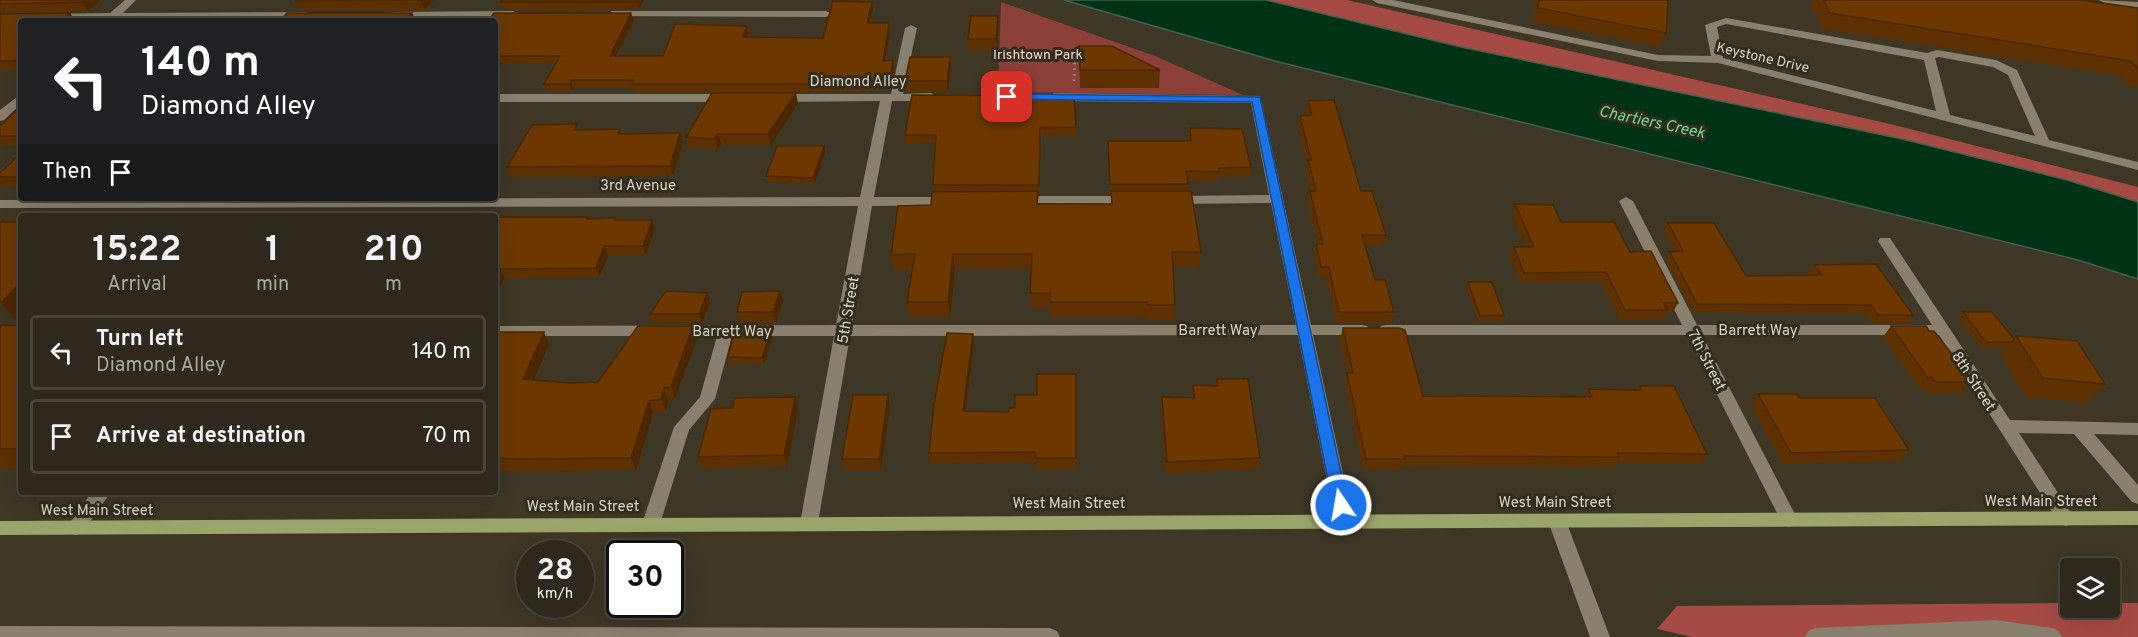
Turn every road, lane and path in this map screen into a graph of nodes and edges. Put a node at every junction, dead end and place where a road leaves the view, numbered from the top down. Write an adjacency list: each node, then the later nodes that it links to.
1 (131, 0): 14 (street)
2 (456, 0): 16 (street)
3 (1377, 0): 5 (street, Keystone Drive)
4 (2104, 0): 6 (street)
5 (1405, 3): 20 (street, Keystone Drive)
6 (2138, 5)
7 (528, 14): 16 (street)
8 (600, 14): 9 (street)
9 (826, 14)
10 (315, 15): 15 (street)
11 (386, 15): 16 (street)
12 (34, 17): 13 (street)
13 (72, 18)
14 (112, 18)
15 (162, 18)
16 (443, 18)
17 (911, 28): 22 (street, 5th Street)
18 (1093, 50): 21 (path)
19 (1929, 57): 20 (street); 32 (street); 33 (street)
20 (1718, 60): 32 (street, Keystone Drive)
21 (1073, 96): 24 (street); 35 (street)
22 (891, 97): 23 (street, Diamond Alley); 27 (street, Diamond Alley); 38 (street, 5th Street)
23 (943, 97)
24 (1038, 97)
25 (498, 98): 26 (street)
26 (745, 98)
27 (769, 98)
28 (18, 100): 29 (street)
29 (0, 101)
30 (18, 102): 31 (street)
31 (0, 117)
32 (1944, 117): 33 (street, Keystone Drive)
33 (2044, 142): 34 (street, Keystone Drive)
34 (2138, 166)
35 (1277, 199): 40 (street); 46 (street)
36 (498, 200): 38 (street, 3rd Avenue)
37 (234, 201): 42 (street, 3rd Avenue)
38 (866, 201): 39 (street, 3rd Avenue); 45 (street, 5th Street)
39 (960, 201)
40 (1007, 201)
41 (1626, 201): 44 (street, 7th Street)
42 (0, 204)
43 (1885, 241): 47 (street, 8th Street)
44 (1691, 329): 46 (street, Barrett Way); 47 (street, Barrett Way); 58 (street, 7th Street)
45 (844, 330): 46 (street, Barrett Way); 48 (street, Barrett Way); 60 (street, 5th Street)
46 (1304, 330): 57 (street)
47 (1941, 330): 50 (street, 8th Street)
48 (726, 331): 49 (street, Barrett Way); 61 (street)
49 (498, 332)
50 (2004, 426): 51 (street); 56 (street, 8th Street)
51 (2078, 427): 52 (street); 54 (street)
52 (2138, 429)
53 (100, 495): 63 (street)
54 (2138, 497)
55 (2138, 518): 56 (main road, West Main Street)
56 (2066, 519): 58 (main road, West Main Street)
57 (1344, 520): 59 (main road, West Main Street); 60 (main road, West Main Street)
58 (1789, 520): 59 (main road, West Main Street)
59 (1557, 521): 68 (street)
60 (809, 522): 61 (main road, West Main Street)
61 (651, 524): 63 (main road, West Main Street)
62 (0, 528): 63 (main road, West Main Street)
63 (76, 528)
64 (2, 635): 65 (street)
65 (402, 636): 66 (street)
66 (839, 637): 67 (street)
67 (1050, 637)
68 (1600, 637)
69 (1815, 637): 70 (street)
70 (2052, 637)

